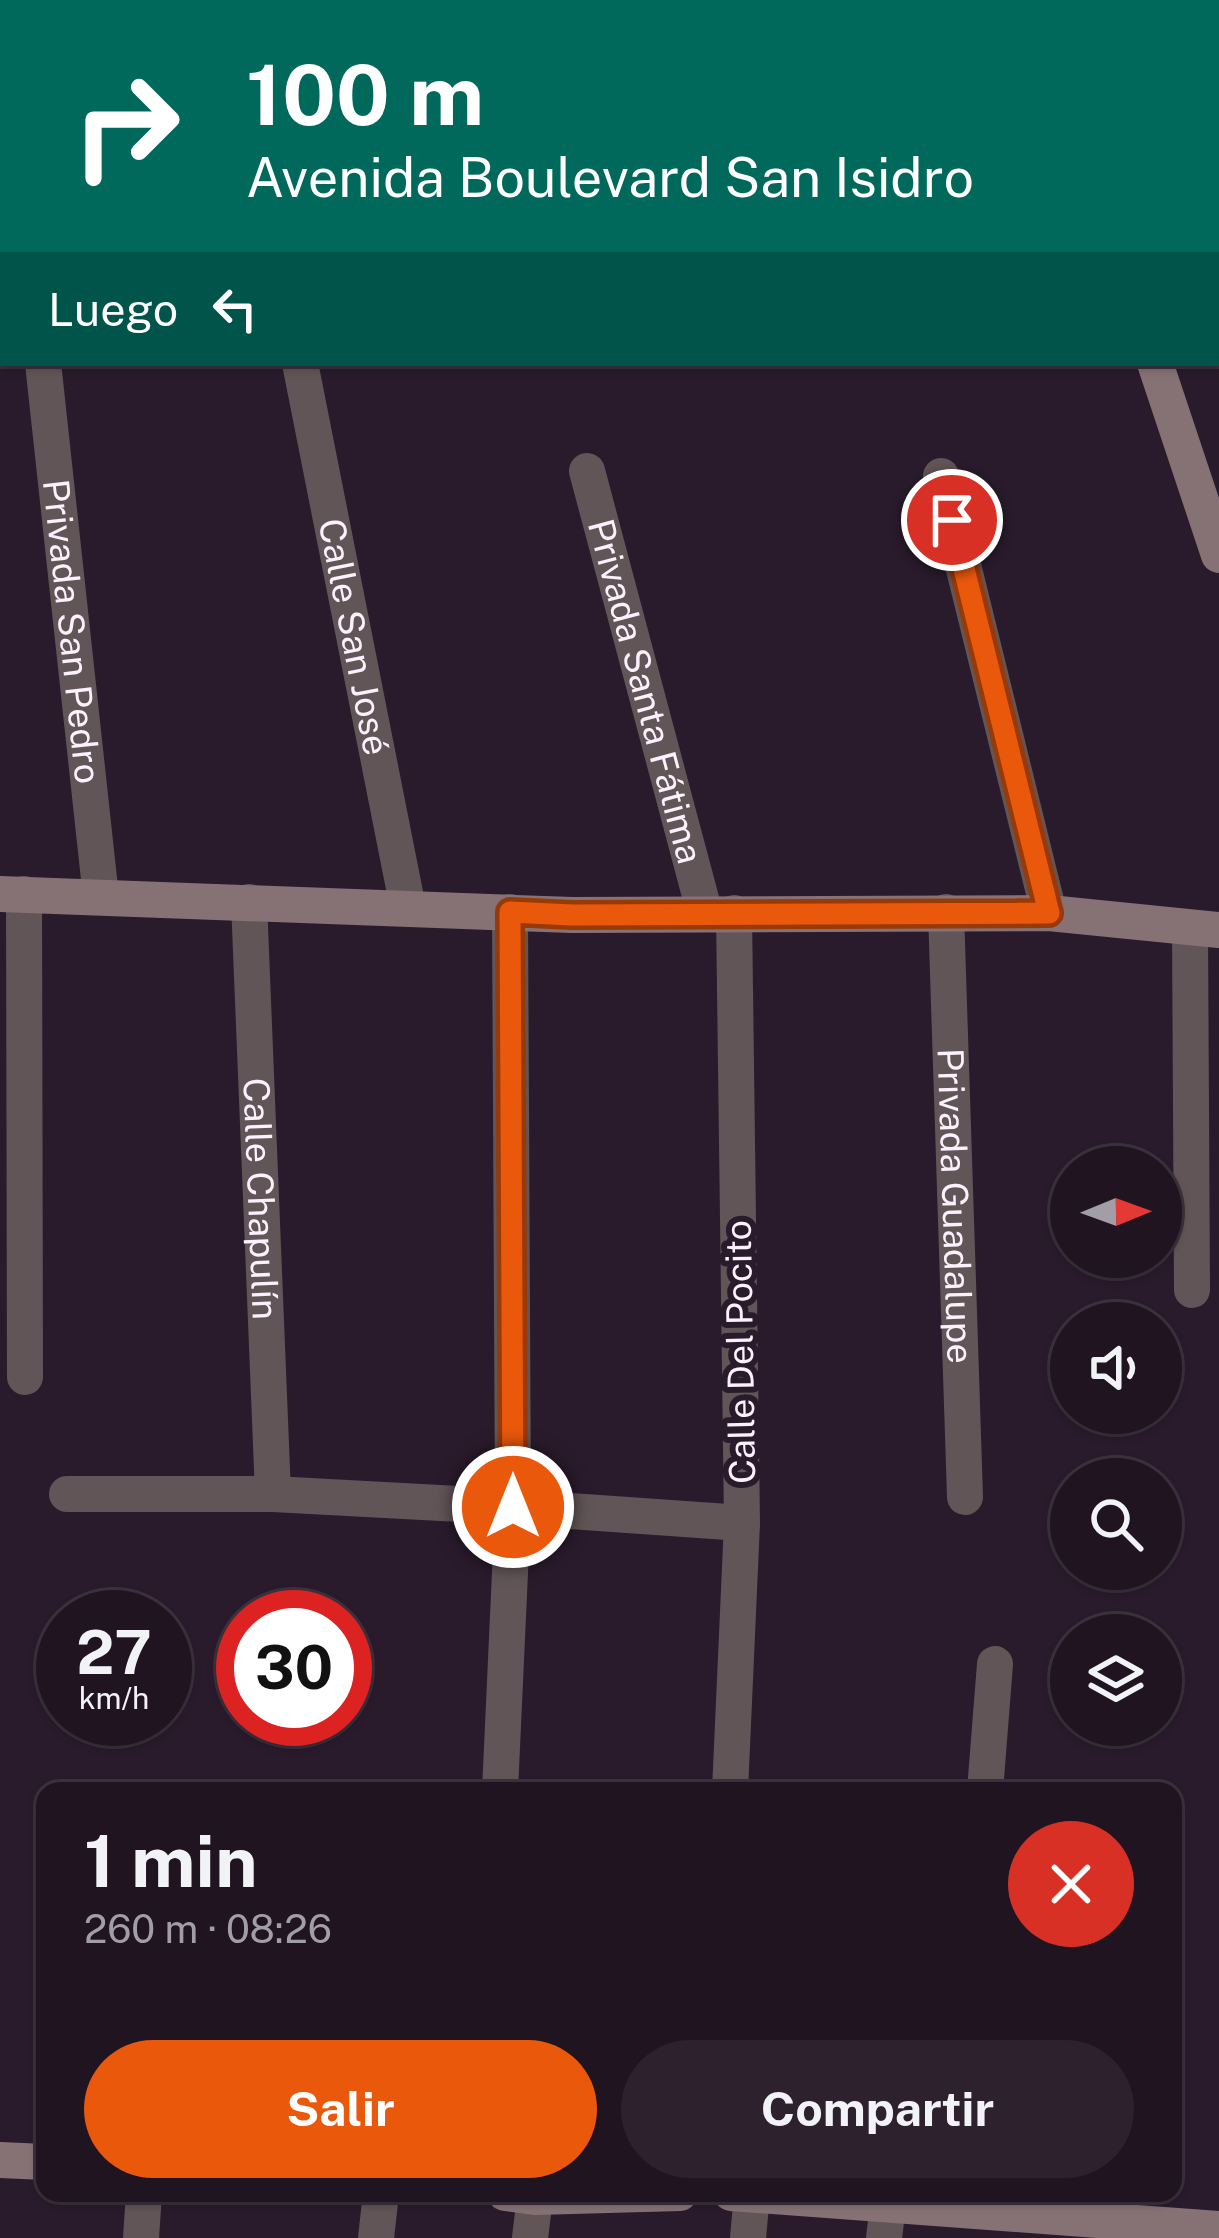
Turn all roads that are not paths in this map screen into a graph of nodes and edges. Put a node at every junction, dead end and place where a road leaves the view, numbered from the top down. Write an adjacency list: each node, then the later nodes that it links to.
1 (43, 366): 8 (street, Privada San Pedro)
2 (301, 366): 10 (street, Calle San José)
3 (1156, 366): 6 (main road)
4 (587, 471): 14 (street, Privada Santa Fátima)
5 (941, 476): 13 (street)
6 (1219, 555)
7 (12, 894): 8 (main road); 17 (street)
8 (101, 898): 9 (main road)
9 (249, 902): 10 (main road); 19 (street, Calle Chapulín)
10 (408, 908): 11 (main road)
11 (510, 912): 14 (main road); 21 (street)
12 (946, 912): 13 (main road); 14 (main road); 20 (street, Privada Guadalupe)
13 (1049, 913): 15 (main road)
14 (720, 914): 22 (street, Calle Del Pocito)
15 (1205, 929): 16 (street)
16 (1192, 1290)
17 (26, 1377)
18 (67, 1494): 19 (street)
19 (273, 1494): 21 (street)
20 (965, 1497)
21 (513, 1507): 22 (street); 24 (street)
22 (742, 1523): 25 (street, Calle Del Pocito)
23 (995, 1664): 26 (street)
24 (500, 1782)
25 (730, 1782)
26 (986, 1782)
27 (0, 2159): 28 (main road)
28 (36, 2161)
29 (143, 2202): 39 (street)
30 (379, 2202): 40 (street)
31 (522, 2202): 41 (street)
32 (751, 2202): 42 (street)
33 (792, 2202): 36 (main road)
34 (949, 2202): 36 (main road)
35 (957, 2202): 38 (main road)
36 (886, 2221)
37 (1219, 2229): 38 (main road)
38 (1098, 2230)
39 (141, 2238)
40 (376, 2238)
41 (530, 2238)
42 (748, 2238)

